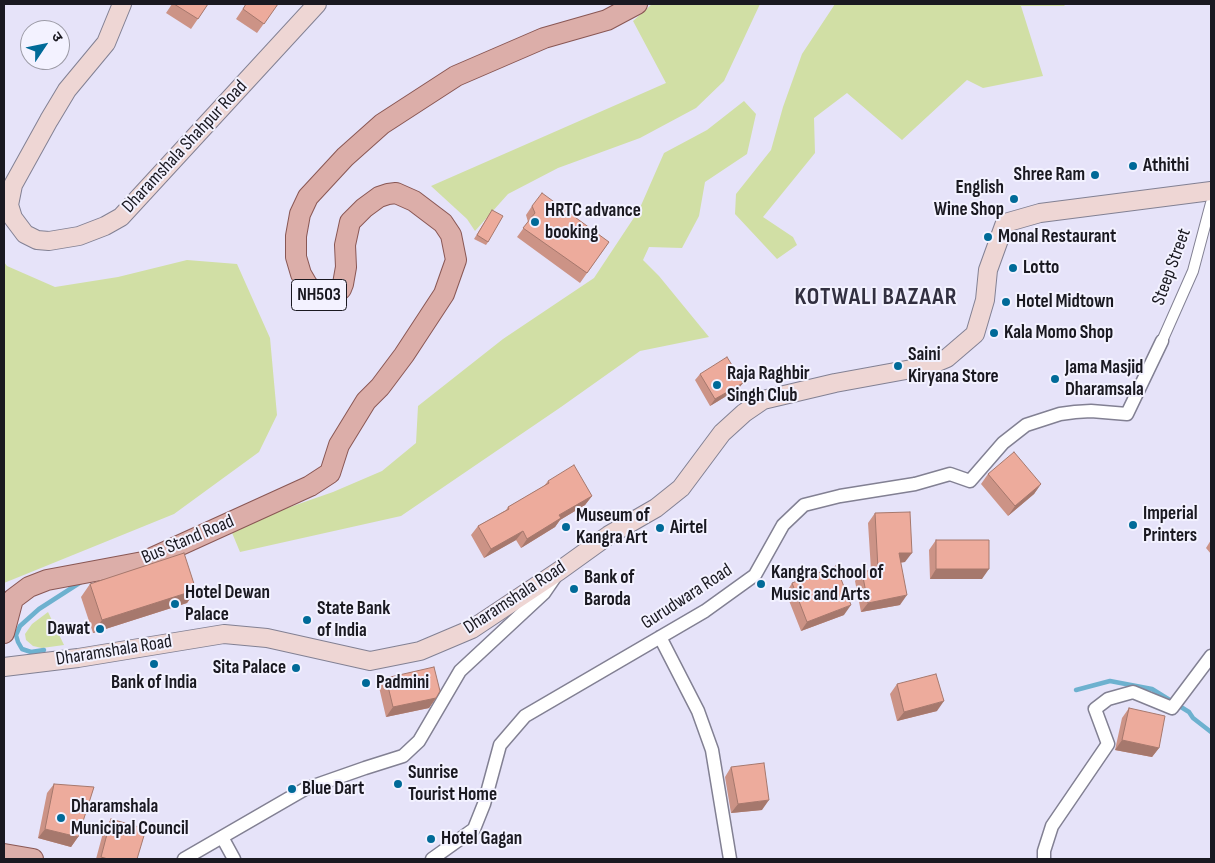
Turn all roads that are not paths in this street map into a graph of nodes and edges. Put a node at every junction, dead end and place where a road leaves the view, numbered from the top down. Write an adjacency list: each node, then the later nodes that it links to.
1 (122, 4): 2 (main road, Dharamshala Shahpur Road)
2 (317, 4)
3 (637, 4): 8 (main road, Bus Stand Road / NH503)
4 (1211, 191): 7 (main road, Dharamshala Road)
5 (1211, 203): 6 (street, Steep Street)
6 (1162, 341): 10 (street, Gurudwara Road)
7 (559, 571): 12 (main road, Dharamshala Road); 13 (street)
8 (8, 606): 9 (main road, Bus Stand Road / NH503)
9 (4, 633)
10 (660, 637): 18 (street, Gurudwara Road); 19 (street)
11 (1211, 656): 20 (street)
12 (4, 667)
13 (222, 838): 16 (street); 17 (street)
14 (4, 854): 15 (main road)
15 (33, 859)
16 (184, 859)
17 (234, 859)
18 (432, 859)
19 (730, 859)
20 (1044, 859)

